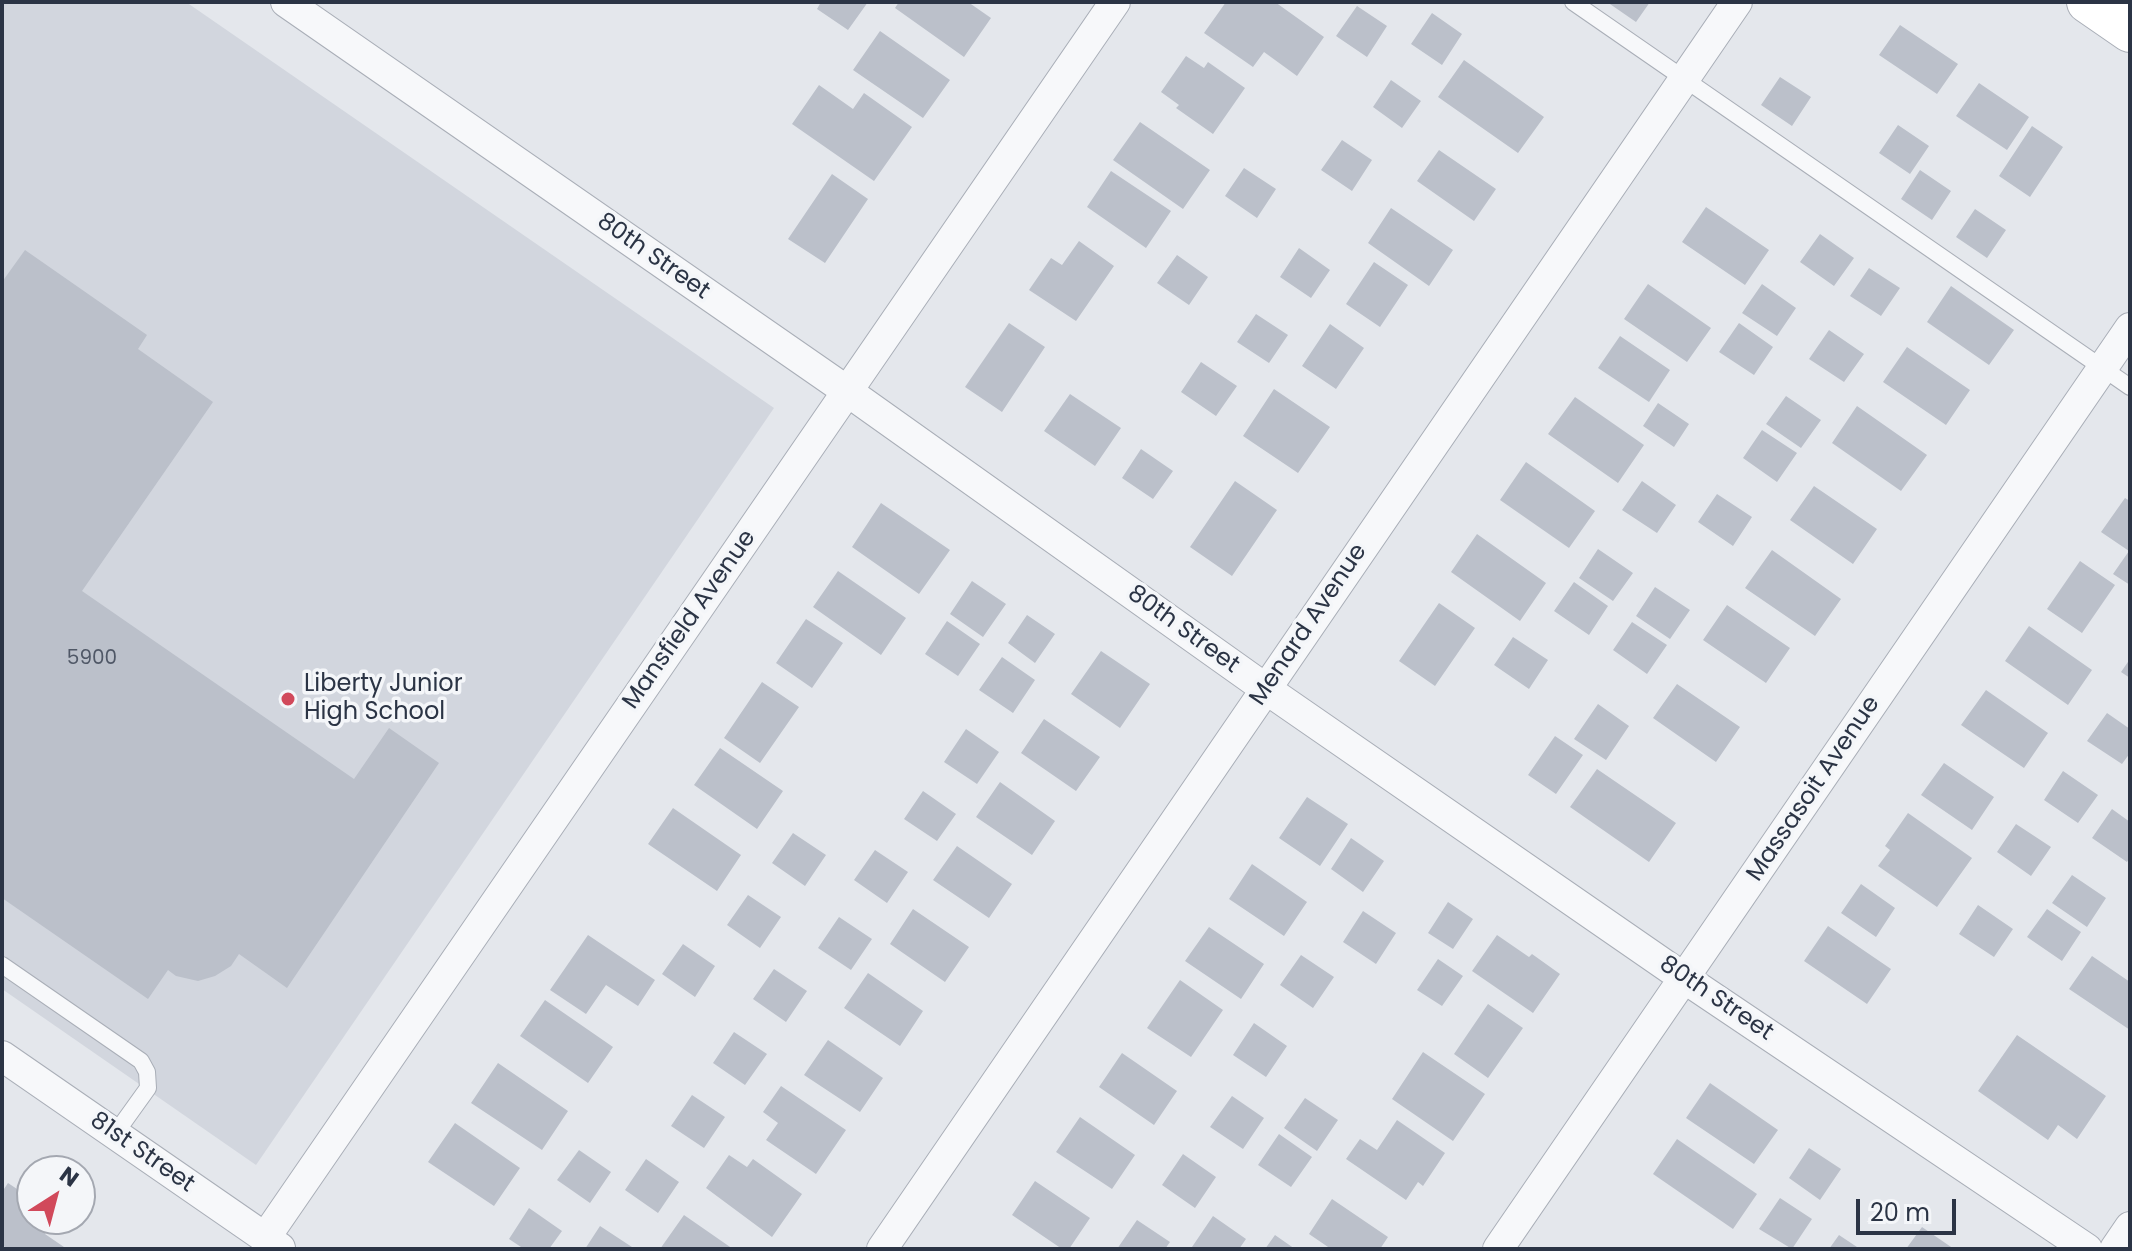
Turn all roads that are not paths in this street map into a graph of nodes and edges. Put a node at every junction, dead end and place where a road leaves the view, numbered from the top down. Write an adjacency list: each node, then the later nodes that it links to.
1 (286, 2): 11 (street, 80th Street)
2 (1115, 2): 11 (street, Mansfield Avenue)
3 (1573, 2): 7 (lane)
4 (1737, 2): 7 (street, Menard Avenue)
5 (2088, 2): 6 (main road)
6 (2130, 31)
7 (1684, 79): 9 (lane); 12 (street, Menard Avenue)
8 (2130, 328): 9 (street, Massasoit Avenue)
9 (2103, 368): 10 (lane); 14 (street, Massasoit Avenue)
10 (2130, 387)
11 (847, 391): 12 (street, 80th Street); 18 (street, Mansfield Avenue)
12 (1266, 689): 14 (street, 80th Street); 19 (street, Menard Avenue)
13 (2, 965): 16 (lane)
14 (1684, 978): 20 (street, Massasoit Avenue); 21 (street, 80th Street)
15 (2, 1056): 16 (street, 81st Street)
16 (115, 1134): 18 (street, 81st Street)
17 (2130, 1227): 22 (street)
18 (273, 1243)
19 (882, 1249)
20 (1498, 1249)
21 (2087, 1249)
22 (2115, 1249)

